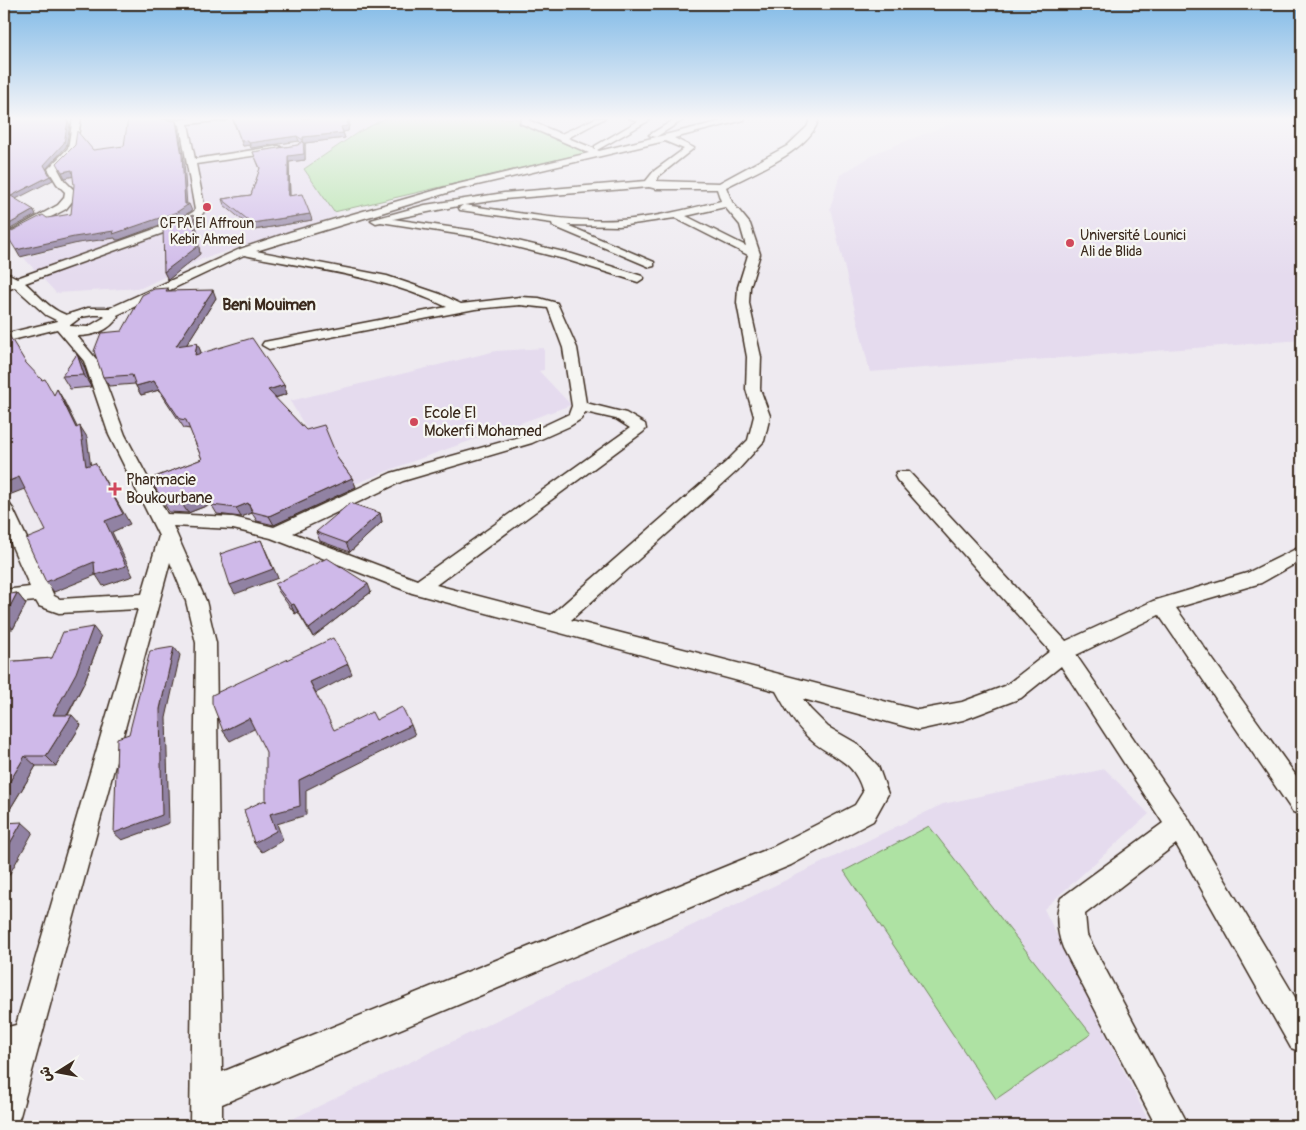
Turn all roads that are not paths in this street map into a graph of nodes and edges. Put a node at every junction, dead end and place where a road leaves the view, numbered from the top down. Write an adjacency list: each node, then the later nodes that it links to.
1 (54, 171): 15 (street)
2 (193, 171): 21 (street)
3 (519, 171): 12 (street)
4 (660, 171): 6 (street)
5 (748, 171): 7 (street)
6 (649, 184): 7 (street); 9 (street); 10 (street)
7 (721, 186): 8 (street)
8 (727, 203): 10 (street); 17 (street)
9 (445, 205): 13 (street); 14 (street)
10 (709, 207): 11 (street)
11 (677, 215): 14 (street); 17 (street)
12 (350, 217): 13 (street); 16 (street)
13 (376, 220): 20 (street)
14 (548, 220): 18 (street)
15 (4, 239)
16 (244, 251): 24 (street); 26 (street)
17 (754, 254): 43 (street)
18 (650, 264)
19 (4, 275): 21 (street)
20 (638, 278)
21 (19, 283): 22 (street); 23 (street)
22 (4, 287)
23 (43, 308): 25 (street); 27 (street)
24 (461, 309): 30 (street); 32 (street)
25 (81, 313): 26 (street); 27 (street)
26 (110, 313): 28 (street)
27 (66, 325): 28 (street); 29 (street); 31 (street)
28 (102, 326): 31 (street)
29 (4, 338)
30 (269, 346)
31 (95, 349): 35 (street)
32 (579, 406): 36 (street); 38 (street)
33 (904, 476): 44 (street)
34 (4, 509): 39 (street)
35 (164, 528): 36 (street); 41 (street); 50 (street)
36 (276, 533): 38 (street)
37 (1302, 552): 42 (street)
38 (419, 588): 43 (street)
39 (43, 593): 40 (street); 41 (street)
40 (4, 597)
41 (149, 601): 49 (street)
42 (1163, 605): 44 (street); 46 (street)
43 (552, 625): 45 (street)
44 (1063, 652): 45 (street); 47 (street)
45 (783, 684): 50 (street)
46 (1302, 804)
47 (1179, 826): 48 (street); 53 (street)
48 (1302, 1037)
49 (16, 1040): 51 (street)
50 (205, 1095): 52 (street)
51 (4, 1116)
52 (206, 1126)
53 (1173, 1126)

